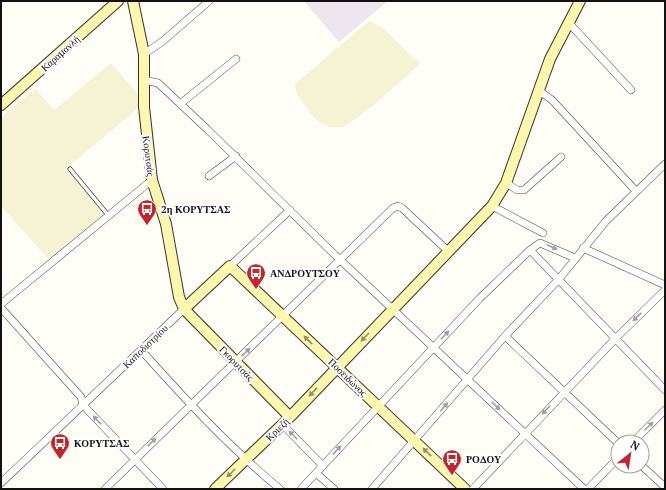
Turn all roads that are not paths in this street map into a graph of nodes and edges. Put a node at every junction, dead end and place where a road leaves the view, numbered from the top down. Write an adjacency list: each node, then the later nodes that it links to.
1 (118, 1): 12 (street, Καραμανλή)
2 (133, 1): 6 (street, Κορυτσάς)
3 (209, 1): 6 (street)
4 (580, 1): 5 (street, Κριεζή)
5 (568, 22): 9 (street, Κριεζή); 10 (street)
6 (144, 54): 8 (street, Κορυτσάς)
7 (236, 59): 11 (street)
8 (144, 80): 11 (street); 18 (street, Κορυτσάς)
9 (538, 90): 19 (street, Κριεζή); 20 (street)
10 (631, 90)
11 (180, 104): 13 (street)
12 (1, 105)
13 (236, 156): 17 (street); 22 (street)
14 (561, 157): 19 (street)
15 (665, 164): 20 (street)
16 (70, 169): 23 (lane)
17 (209, 176)
18 (152, 180): 23 (street); 36 (street, Κορυτσάς)
19 (506, 183): 21 (street, Κριεζή)
20 (636, 191): 25 (street)
21 (492, 206): 24 (street); 27 (street, Κριεζή)
22 (290, 210): 29 (street); 30 (street, Καποδιστρίου)
23 (108, 215): 34 (street)
24 (543, 233)
25 (583, 248): 28 (street); 32 (street)
26 (530, 250): 28 (street, one-way to 28); 31 (street); 41 (street, one-way to 26)
27 (448, 252): 29 (street); 37 (street, Κριεζή)
28 (575, 258): 31 (street)
29 (340, 260): 37 (street); 38 (street)
30 (230, 266): 36 (street, Καποδιστρίου); 38 (street, Ποσειδώνος)
31 (559, 279): 39 (street); 40 (street)
32 (665, 285)
33 (665, 290): 40 (street, one-way to 40)
34 (1, 304)
35 (1, 308): 48 (street)
36 (184, 309): 42 (street, Καποδιστρίου); 43 (street, Γκορυτσάς)
37 (392, 309): 41 (street); 44 (street, Κριεζή, one-way to 44)
38 (284, 316): 43 (street, one-way to 38); 44 (street, Ποσειδώνος, one-way to 38)
39 (505, 336): 45 (street); 47 (street)
40 (616, 338): 46 (street); 47 (street)
41 (433, 347): 45 (street); 50 (street)
42 (140, 350): 48 (street, Καποδιστρίου); 49 (street)
43 (236, 362): 49 (street); 52 (street, Γκορυτσάς)
44 (336, 367): 50 (street, Ποσειδώνος); 52 (street, Κριεζή, one-way to 52)
45 (467, 379): 54 (street, one-way to 54); 57 (street, one-way to 45)
46 (665, 390)
47 (564, 392): 54 (street, one-way to 54); 56 (street)
48 (83, 405): 58 (street, one-way to 48); 64 (street, Καποδιστρίου)
49 (190, 405): 58 (street, one-way to 49); 59 (street)
50 (378, 406): 57 (street, Ποσειδώνος); 60 (street, one-way to 50)
51 (665, 410): 55 (street, one-way to 51)
52 (290, 417): 53 (street, Κριεζή)
53 (282, 424): 59 (street, Κριεζή); 60 (street, one-way to 53)
54 (524, 433): 74 (street); 75 (street)
55 (641, 434)
56 (610, 435)
57 (415, 441): 72 (street); 73 (street, Ποσειδώνος, one-way to 57)
58 (134, 460): 66 (street); 67 (street)
59 (244, 460): 68 (street, Κριεζή, one-way to 68); 69 (street)
60 (323, 466): 62 (street)
61 (610, 466): 76 (street)
62 (316, 473): 70 (street); 71 (street)
63 (650, 474): 65 (street)
64 (1, 483)
65 (665, 488)
66 (105, 489)
67 (163, 489)
68 (215, 489)
69 (280, 489)
70 (301, 489)
71 (334, 489)
72 (372, 489)
73 (465, 489)
74 (473, 489)
75 (584, 489)
76 (588, 489)

